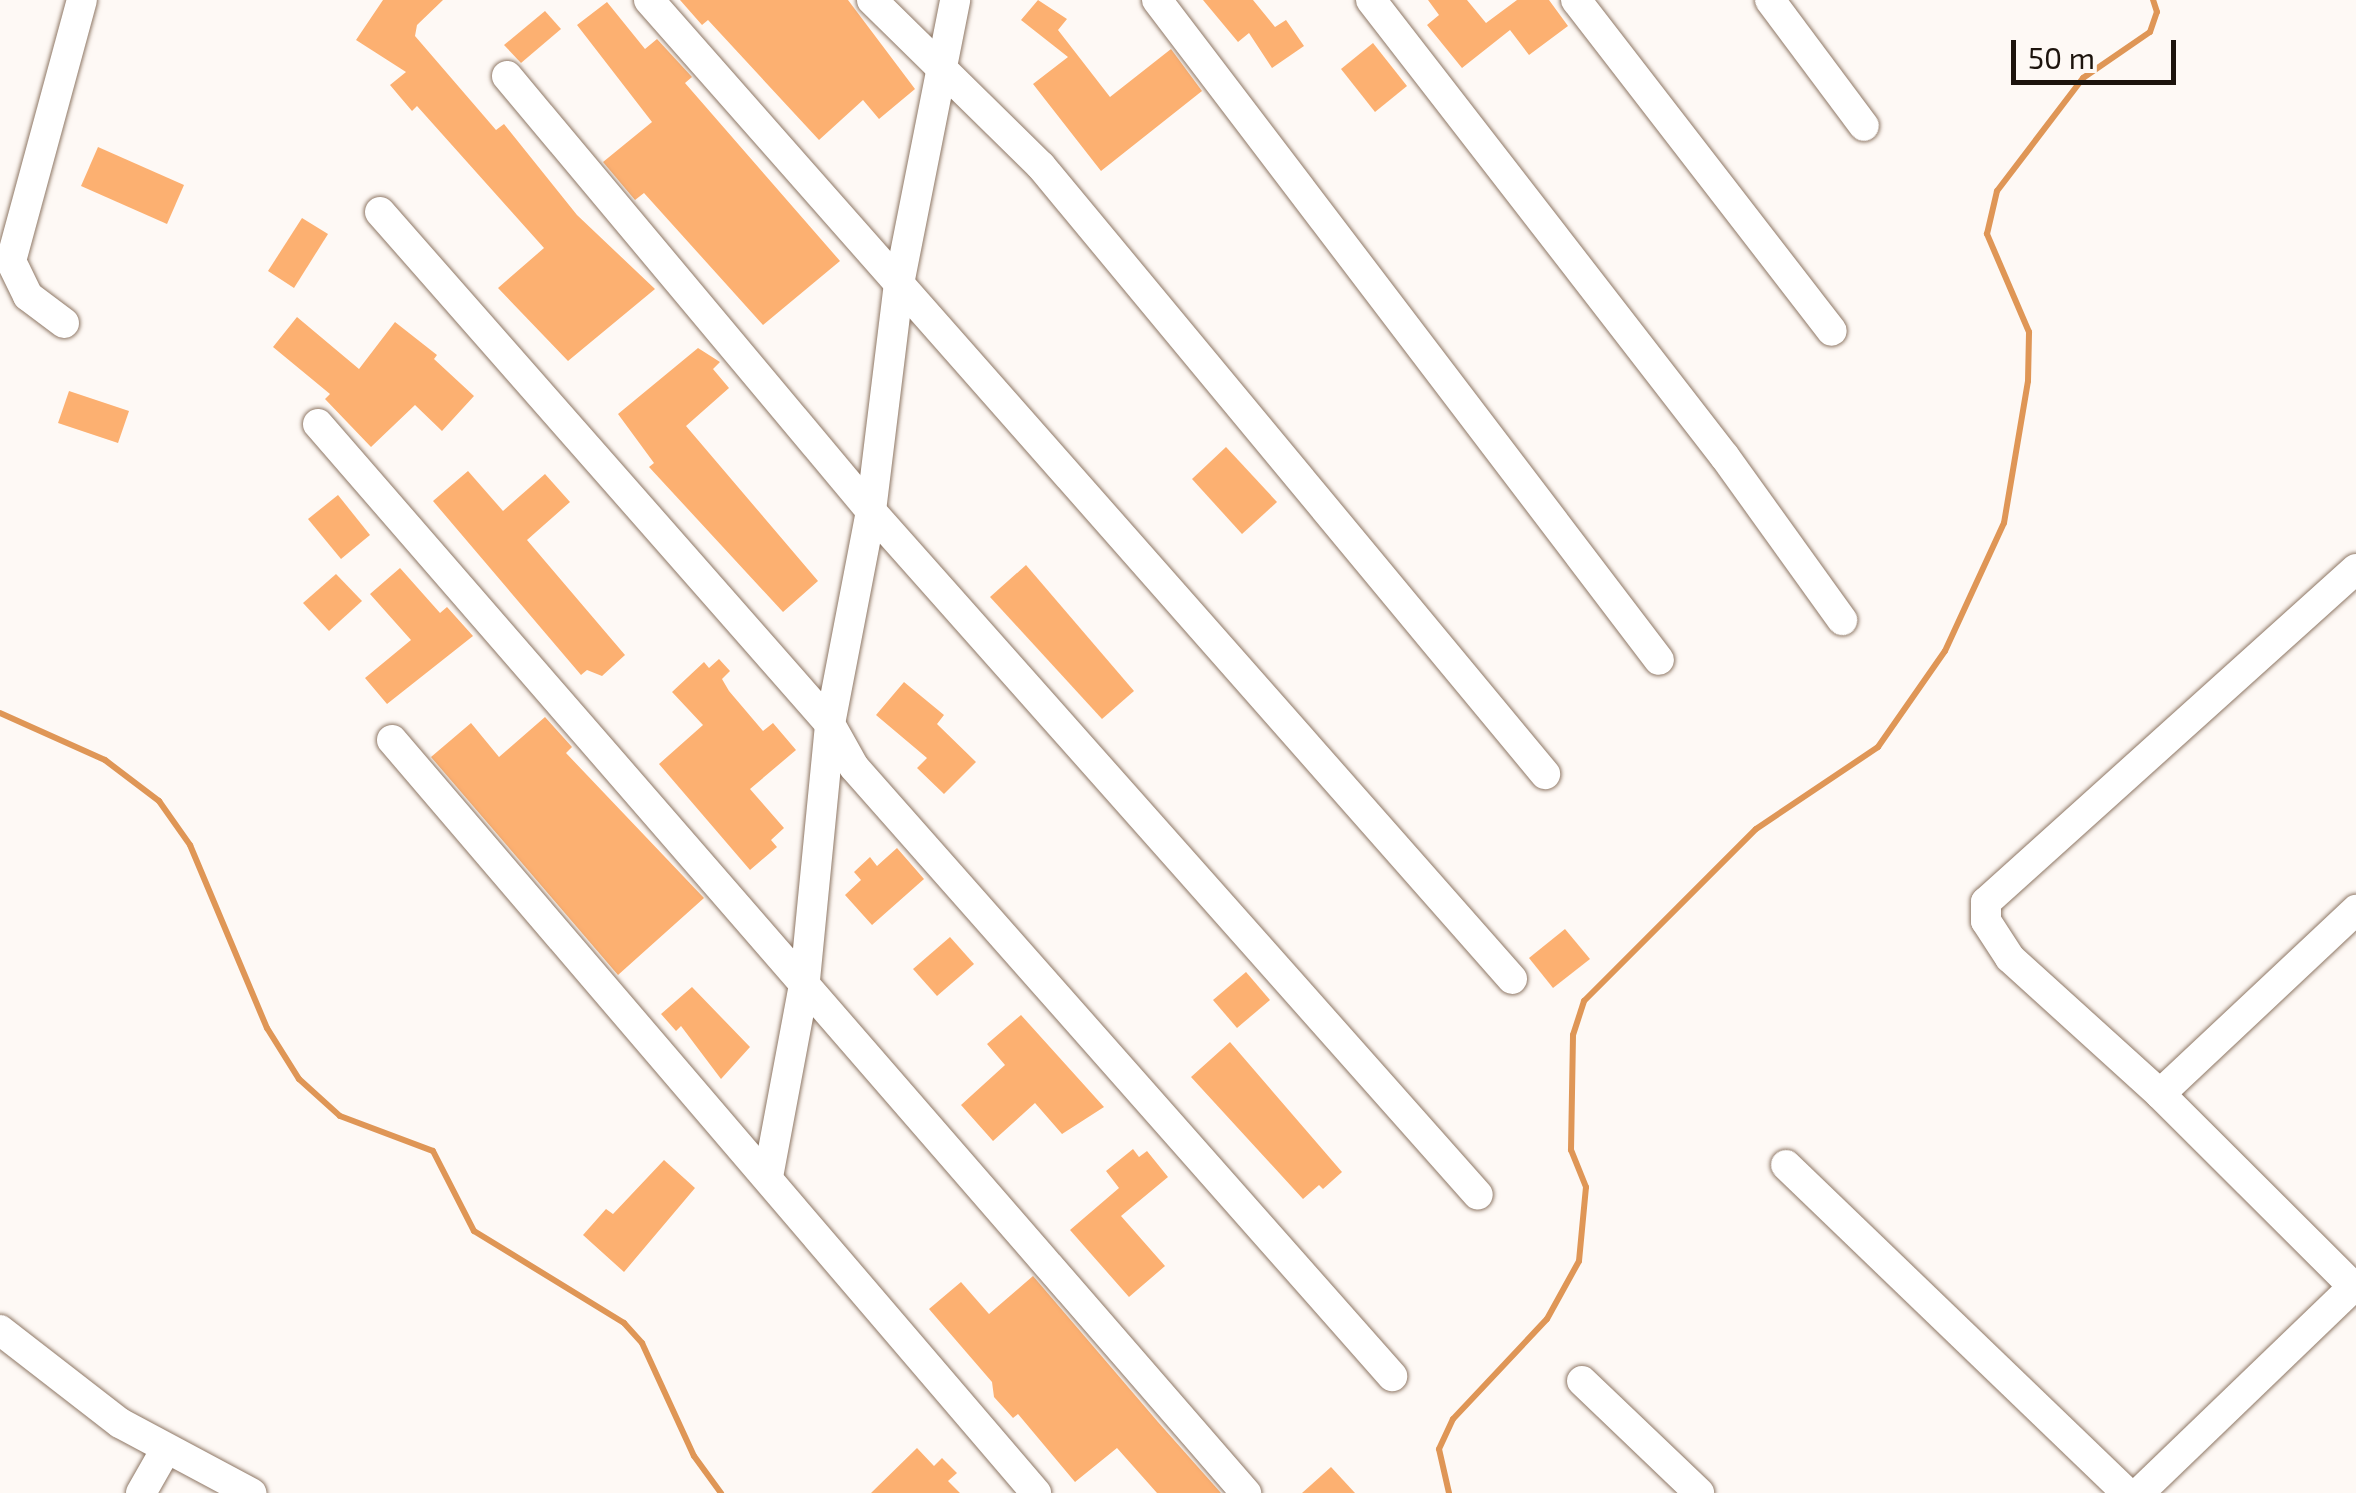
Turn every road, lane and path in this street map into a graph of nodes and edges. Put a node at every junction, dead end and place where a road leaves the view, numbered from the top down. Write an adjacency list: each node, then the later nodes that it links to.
1 (82, 0): 14 (street)
2 (650, 0): 13 (street)
3 (872, 0): 9 (street)
4 (954, 0): 9 (street)
5 (1157, 0): 20 (street)
6 (1372, 0): 19 (street)
7 (1576, 0): 15 (street)
8 (1770, 0): 11 (street)
9 (940, 66): 13 (street); 23 (street)
10 (507, 76): 17 (street)
11 (1864, 126)
12 (380, 212): 21 (street)
13 (899, 284): 17 (street); 25 (street)
14 (64, 323)
15 (1832, 331)
16 (318, 424): 26 (street)
17 (871, 511): 21 (street); 30 (street)
18 (2356, 568): 27 (street)
19 (1842, 620)
20 (1659, 660)
21 (830, 724): 26 (street); 33 (street)
22 (392, 740): 29 (street)
23 (1545, 774)
24 (2352, 920): 27 (street)
25 (1512, 979)
26 (805, 980): 29 (street); 39 (street)
27 (2160, 1094): 31 (street)
28 (1786, 1165): 41 (street)
29 (768, 1177): 38 (street)
30 (1478, 1195)
31 (2355, 1288): 42 (street)
32 (0, 1330): 35 (street)
33 (1392, 1376)
34 (1582, 1382): 40 (street)
35 (165, 1452): 36 (street); 37 (street)
36 (141, 1493)
37 (252, 1493)
38 (1036, 1493)
39 (1246, 1493)
40 (1700, 1493)
41 (2127, 1493)
42 (2139, 1493)

